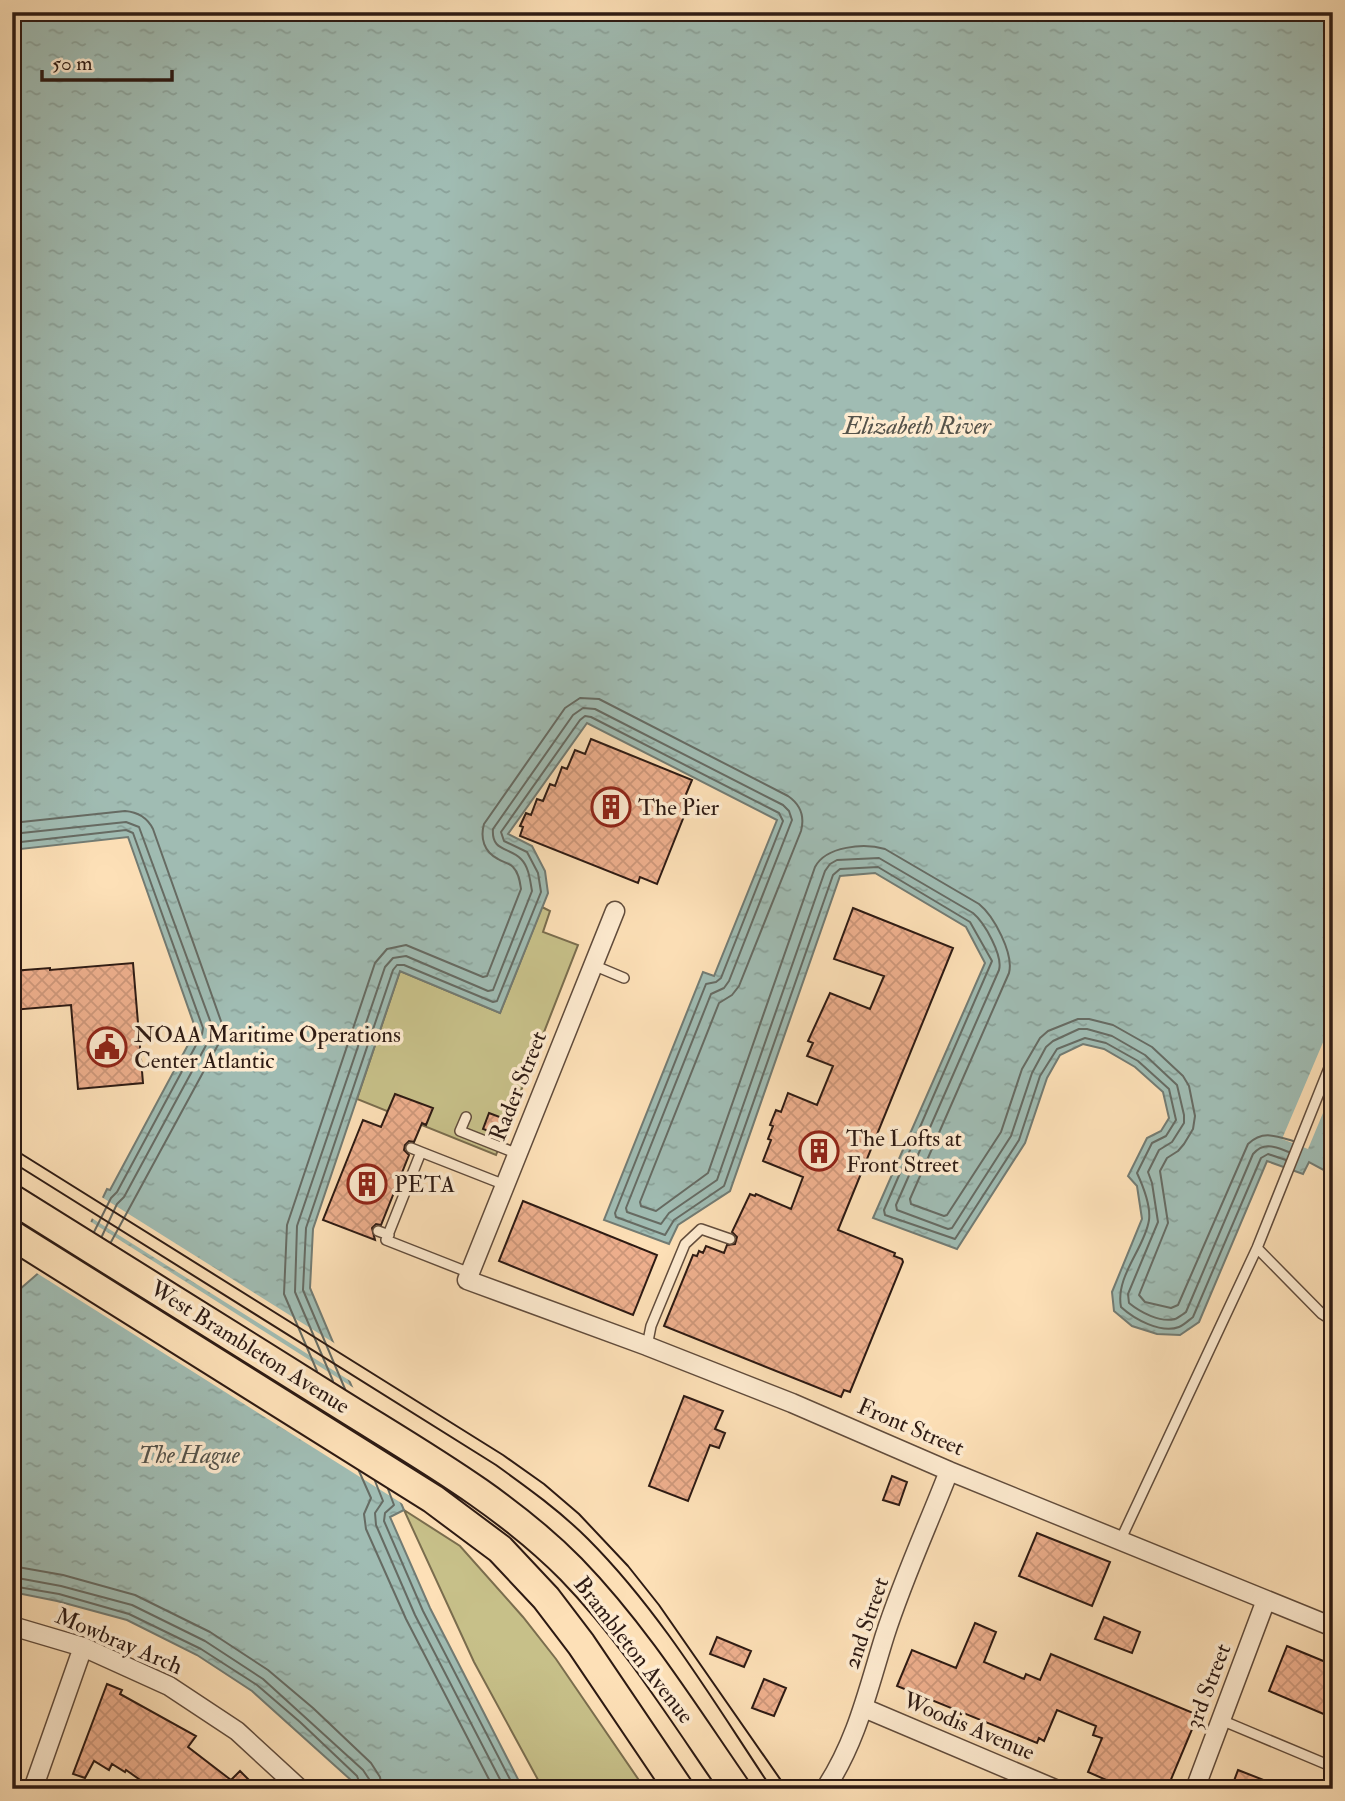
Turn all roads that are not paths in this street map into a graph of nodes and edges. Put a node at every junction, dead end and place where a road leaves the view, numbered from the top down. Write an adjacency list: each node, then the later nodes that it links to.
1 (615, 911): 2 (street, Rader Street)
2 (593, 965): 3 (lane); 6 (street, Rader Street)
3 (624, 978)
4 (1333, 1058): 13 (lane)
5 (466, 1117): 6 (lane)
6 (518, 1154): 7 (street, Rader Street)
7 (505, 1185): 11 (lane); 14 (street, Rader Street)
8 (12, 1199): 18 (main road, West Brambleton Avenue)
9 (379, 1231): 11 (lane)
10 (12, 1235): 19 (main road, West Brambleton Avenue)
11 (389, 1235): 14 (lane)
12 (730, 1239): 16 (lane)
13 (1257, 1248): 15 (lane); 20 (lane)
14 (468, 1277): 16 (street, Front Street)
15 (1333, 1321)
16 (647, 1346): 17 (street, Front Street)
17 (949, 1471): 20 (street, Front Street); 25 (street, 2nd Street)
18 (485, 1499): 31 (main road, Brambleton Avenue)
19 (470, 1525): 30 (main road, Brambleton Avenue)
20 (1120, 1541): 21 (street, Front Street)
21 (1266, 1600): 23 (street, Front Street); 26 (street, 3rd Street)
22 (12, 1626): 24 (street, Mowbray Arch)
23 (1333, 1627)
24 (83, 1647): 28 (street); 29 (street, Mowbray Arch)
25 (864, 1709): 32 (street, 2nd Street); 33 (street, Woodis Avenue)
26 (1221, 1720): 27 (lane); 34 (street, 3rd Street)
27 (1333, 1767)
28 (33, 1789)
29 (300, 1789)
30 (680, 1789)
31 (736, 1789)
32 (825, 1789)
33 (1055, 1789)
34 (1195, 1789)

